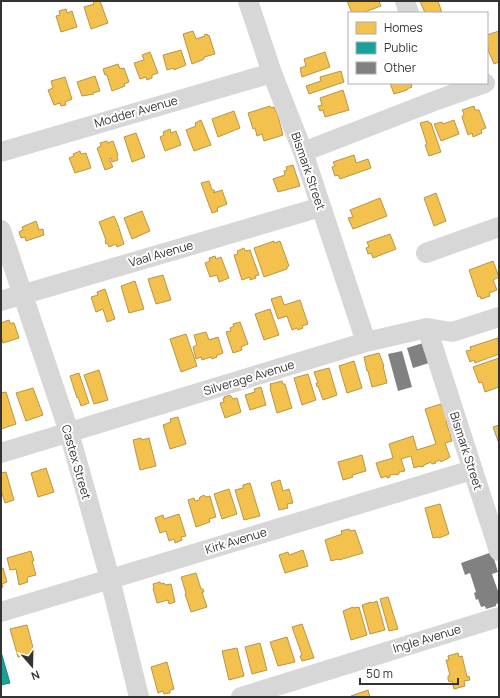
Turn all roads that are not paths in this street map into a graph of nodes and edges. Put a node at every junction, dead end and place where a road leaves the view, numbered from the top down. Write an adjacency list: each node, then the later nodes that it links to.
1 (248, 1): 4 (street, Bismark Street)
2 (405, 1): 3 (street)
3 (408, 12)
4 (272, 73): 9 (street, Modder Avenue); 10 (street, Bismark Street)
5 (499, 78): 6 (street)
6 (488, 82)
7 (480, 84): 8 (street)
8 (434, 91): 10 (street)
9 (1, 152)
10 (303, 152): 11 (street, Bismark Street)
11 (321, 207): 15 (street, Vaal Avenue); 19 (street, Bismark Street)
12 (499, 227): 14 (street)
13 (1, 230): 15 (street, Castex Street)
14 (426, 253)
15 (23, 294): 16 (street, Vaal Avenue); 20 (street, Castex Street)
16 (1, 301)
17 (499, 316): 18 (street, Silverage Avenue)
18 (427, 328): 19 (street, Silverage Avenue); 22 (street, Bismark Street)
19 (366, 342): 20 (street, Silverage Avenue)
20 (69, 432): 21 (street, Silverage Avenue); 24 (street, Castex Street)
21 (1, 453)
22 (472, 470): 23 (street, Bismark Street); 24 (street, Kirk Avenue)
23 (499, 551)
24 (110, 579): 25 (street, Kirk Avenue); 27 (street, Castex Street)
25 (1, 612)
26 (499, 617): 28 (street, Ingle Avenue)
27 (139, 697)
28 (241, 697)

